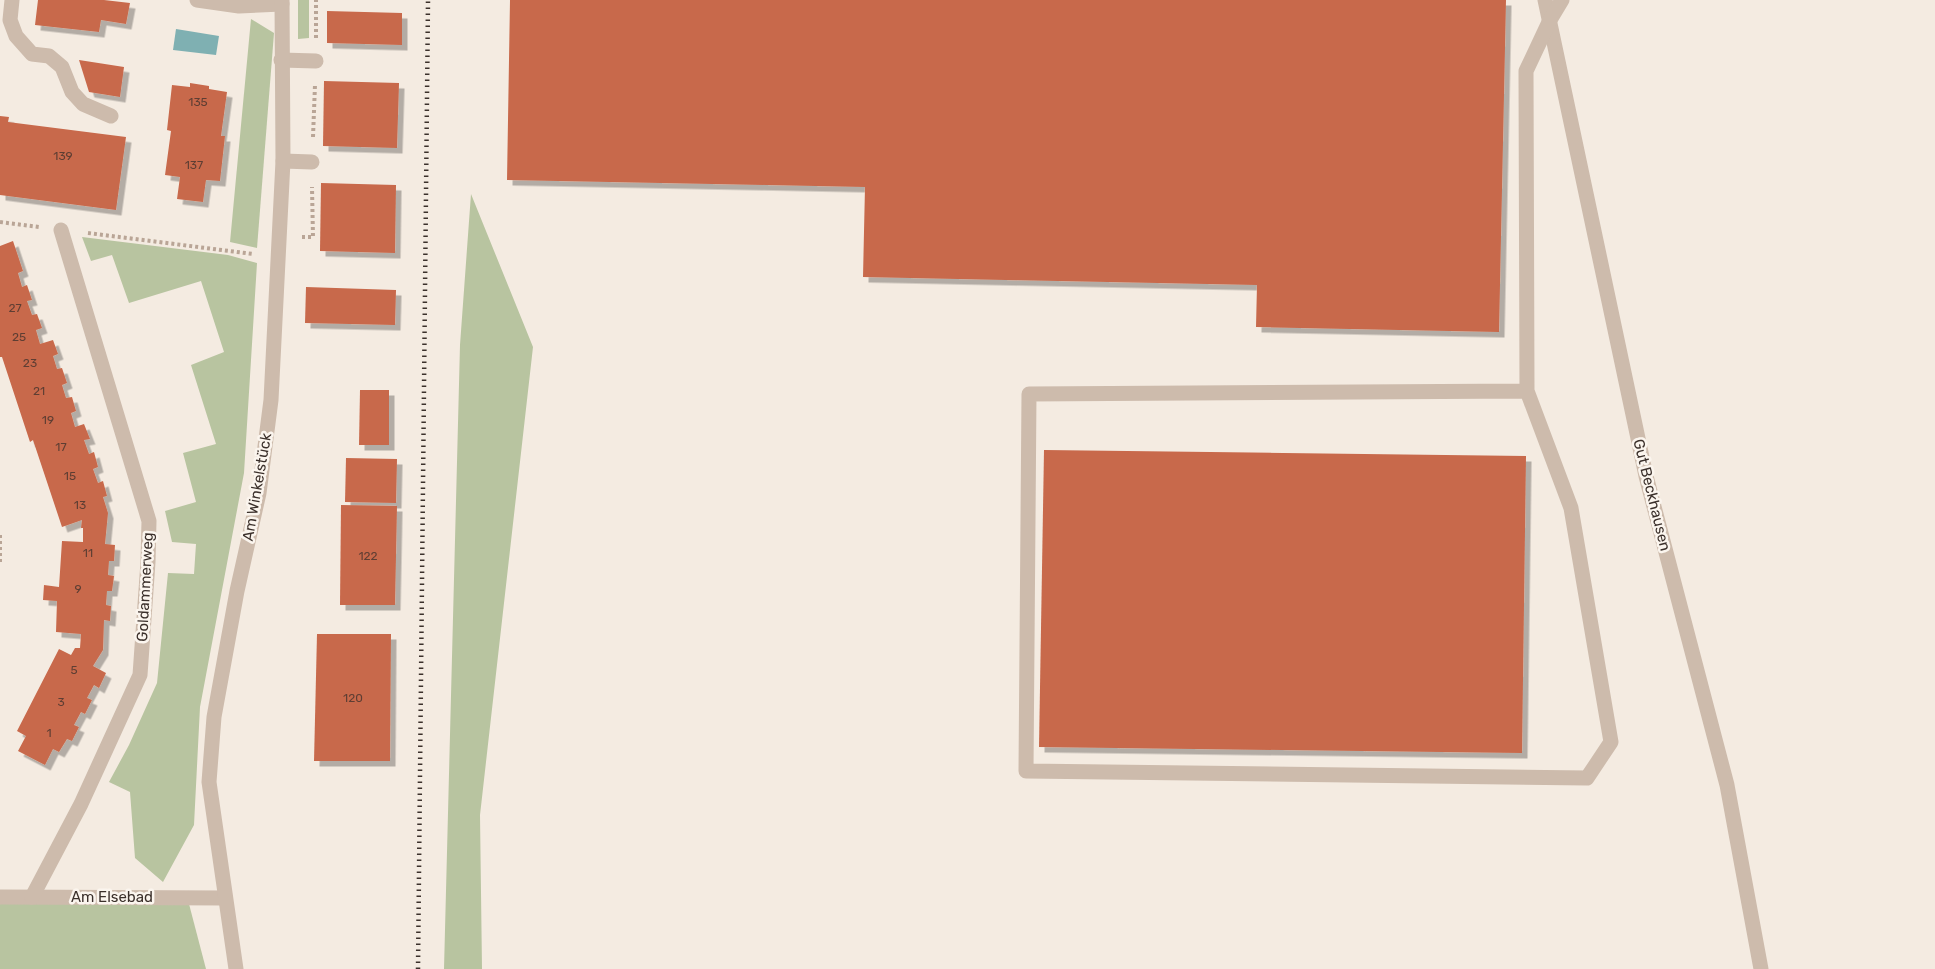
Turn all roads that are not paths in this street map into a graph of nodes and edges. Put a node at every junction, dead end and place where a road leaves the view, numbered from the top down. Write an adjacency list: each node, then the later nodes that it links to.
1 (12, 0): 7 (street)
2 (196, 0): 5 (street)
3 (1545, 0): 6 (street, Gut Beckhausen)
4 (1562, 0): 6 (street)
5 (282, 2): 8 (street, Am Winkelstück)
6 (1550, 20): 14 (street); 19 (street, Gut Beckhausen)
7 (5, 23): 10 (street)
8 (281, 60): 9 (street); 11 (street, Am Winkelstück)
9 (316, 61)
10 (111, 116)
11 (283, 161): 12 (street); 17 (street, Am Winkelstück)
12 (312, 162)
13 (61, 230): 16 (street, Goldammerweg)
14 (1527, 391): 14 (street)
15 (0, 897): 16 (street, Am Elsebad)
16 (32, 897): 17 (street, Am Elsebad)
17 (225, 898): 18 (street, Am Winkelstück)
18 (236, 969)
19 (1761, 969)

